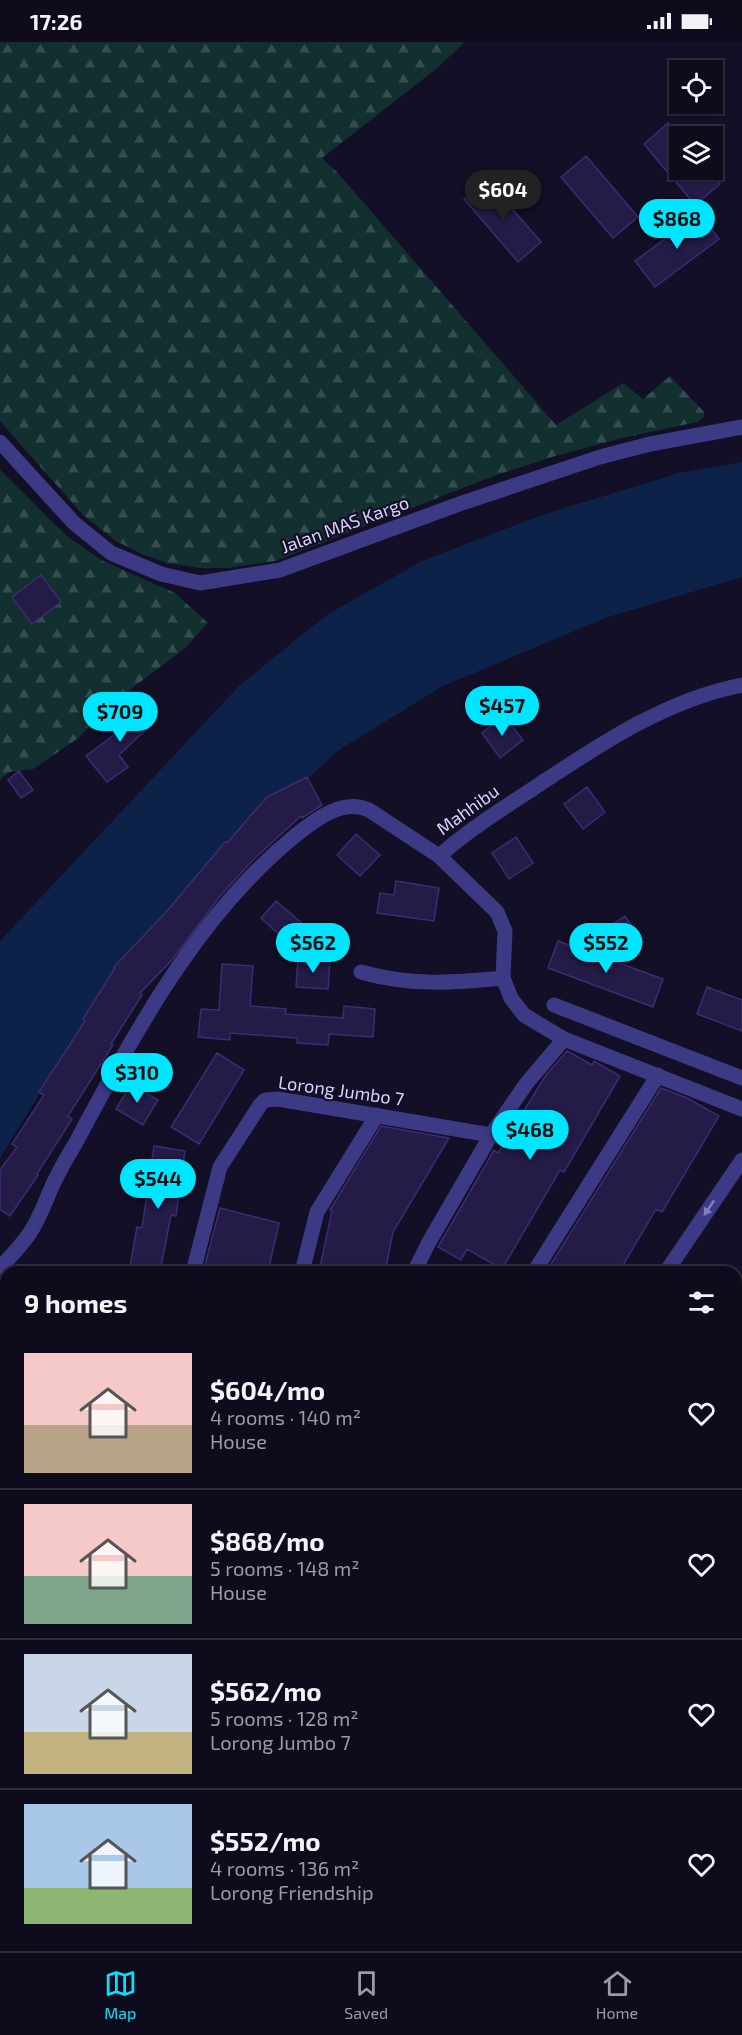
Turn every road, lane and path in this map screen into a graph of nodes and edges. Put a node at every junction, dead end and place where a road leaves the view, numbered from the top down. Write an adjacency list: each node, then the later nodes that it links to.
1 (742, 427): 2 (street, Jalan MAS Kargo)
2 (0, 442)
3 (742, 685): 4 (street, Mahhibu)
4 (439, 856): 6 (street, Mahhibu); 16 (street)
5 (361, 972): 6 (street)
6 (503, 978): 9 (street, Mahhibu)
7 (554, 1005): 8 (street)
8 (590, 1020): 9 (street); 11 (street)
9 (571, 1042): 10 (street, Mahhibu); 14 (street)
10 (658, 1076): 12 (street, Mahhibu); 20 (street)
11 (742, 1078)
12 (742, 1109)
13 (377, 1115): 14 (street, Lorong Jumbo 7); 17 (street, Lorong Jumbo 7); 18 (street)
14 (490, 1135): 19 (street)
15 (742, 1160): 21 (street, one-way to 21)
16 (2, 1266)
17 (195, 1266)
18 (304, 1266)
19 (417, 1266)
20 (538, 1266)
21 (670, 1266)

